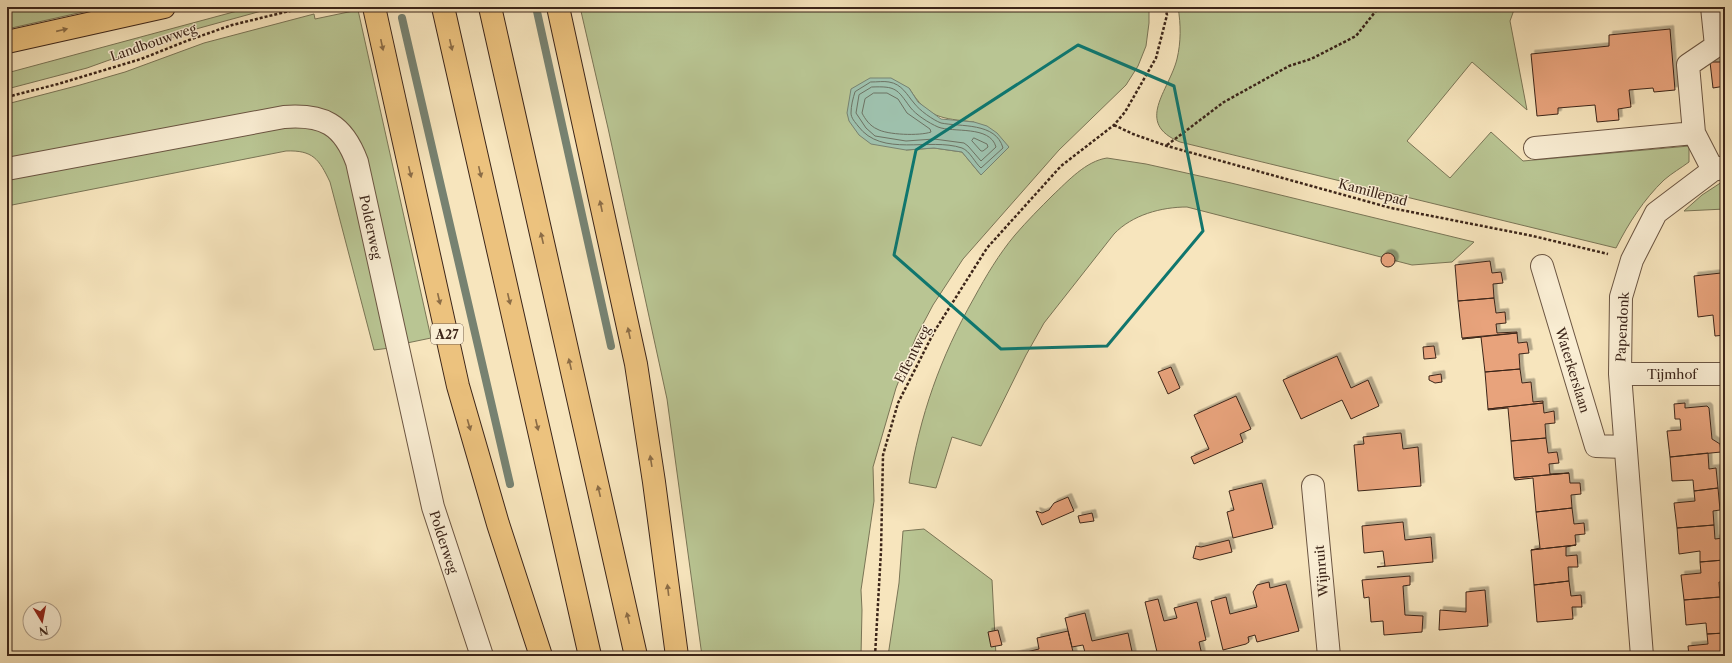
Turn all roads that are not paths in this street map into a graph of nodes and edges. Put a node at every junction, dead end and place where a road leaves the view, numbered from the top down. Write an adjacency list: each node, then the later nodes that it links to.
1 (164, 7): 7 (main road, one-way to 1)
2 (374, 7): 18 (main road, A27, one-way to 18)
3 (443, 7): 19 (main road, one-way to 19)
4 (490, 7): 20 (main road, one-way to 4)
5 (558, 7): 21 (main road, one-way to 5)
6 (1712, 7): 8 (street)
7 (7, 42)
8 (1694, 133): 9 (street); 10 (street, Papendonk)
9 (1535, 148)
10 (1719, 168): 13 (street, Papendonk)
11 (7, 169): 17 (street, Polderweg)
12 (1542, 266): 15 (street, Waterkerslaan)
13 (1620, 374): 14 (street, Tijmhof); 15 (street)
14 (1725, 374)
15 (1624, 447): 23 (street)
16 (1313, 486): 22 (street, Wijnruit)
17 (482, 656)
18 (541, 656)
19 (590, 656)
20 (636, 656)
21 (677, 656)
22 (1329, 656)
23 (1642, 656)

